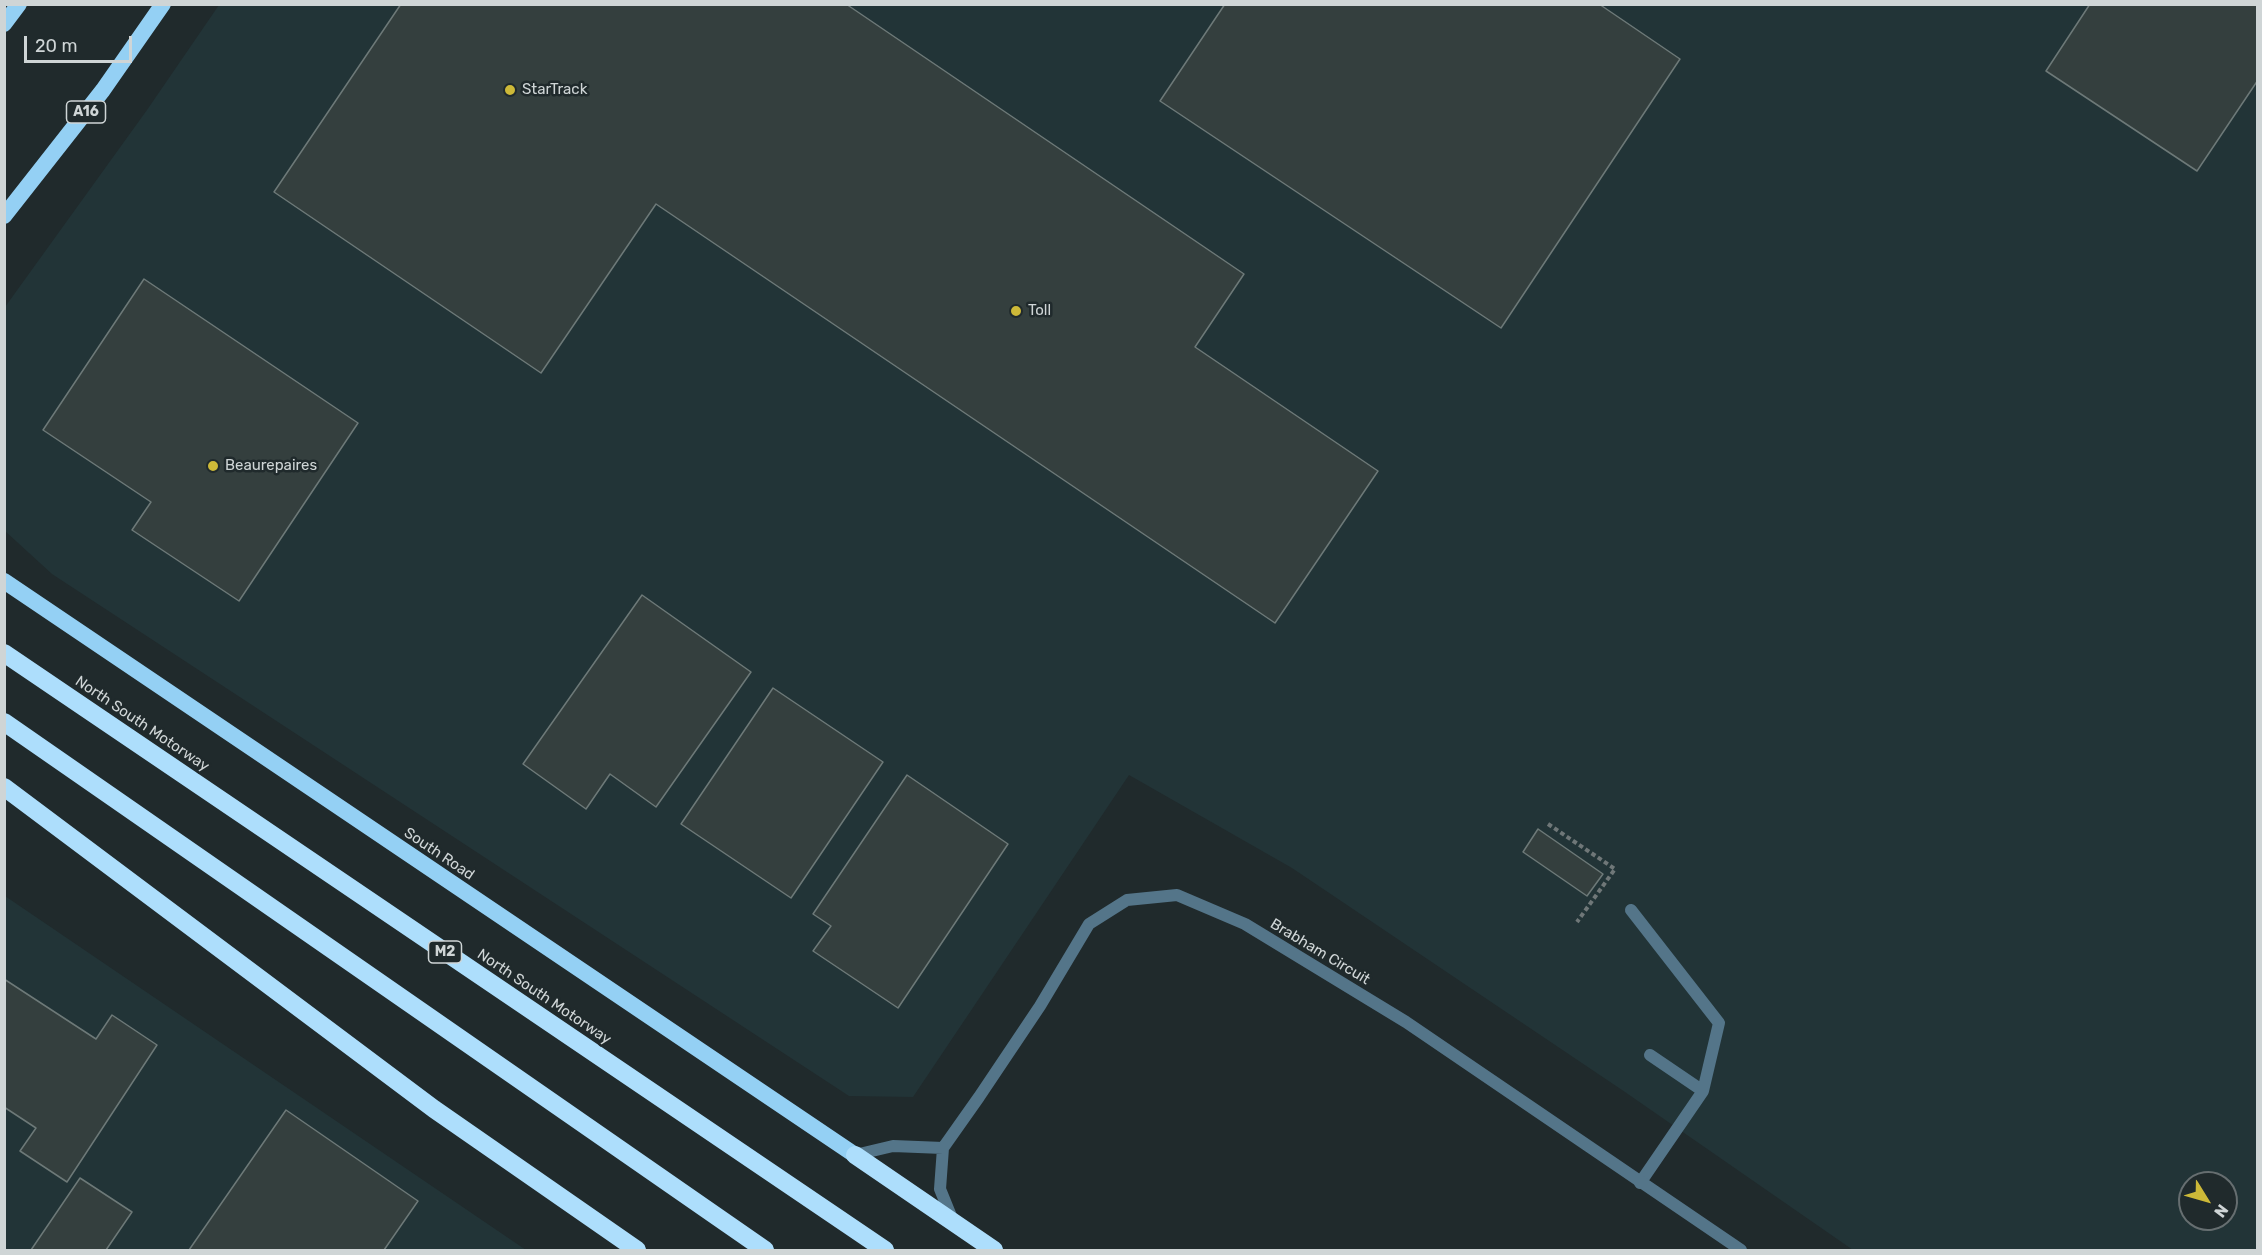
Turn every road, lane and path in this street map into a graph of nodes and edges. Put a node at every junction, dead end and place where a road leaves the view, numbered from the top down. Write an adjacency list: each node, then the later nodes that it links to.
1 (19, 4): 3 (highway)
2 (163, 4): 4 (highway, A16)
3 (4, 24)
4 (4, 216)
5 (4, 581): 15 (highway, South Road)
6 (4, 653): 20 (highway, North South Motorway / M2)
7 (4, 722): 19 (highway)
8 (4, 787): 18 (highway)
9 (1548, 824): 11 (path)
10 (1631, 910): 13 (street)
11 (1577, 922)
12 (1650, 1055): 13 (street)
13 (1703, 1091): 16 (street)
14 (943, 1148): 15 (street); 16 (street, Brabham Circuit); 17 (street)
15 (855, 1155): 17 (highway)
16 (1640, 1183): 22 (street, Brabham Circuit)
17 (953, 1221): 21 (highway)
18 (637, 1251)
19 (765, 1251)
20 (885, 1251)
21 (994, 1251)
22 (1741, 1251)

